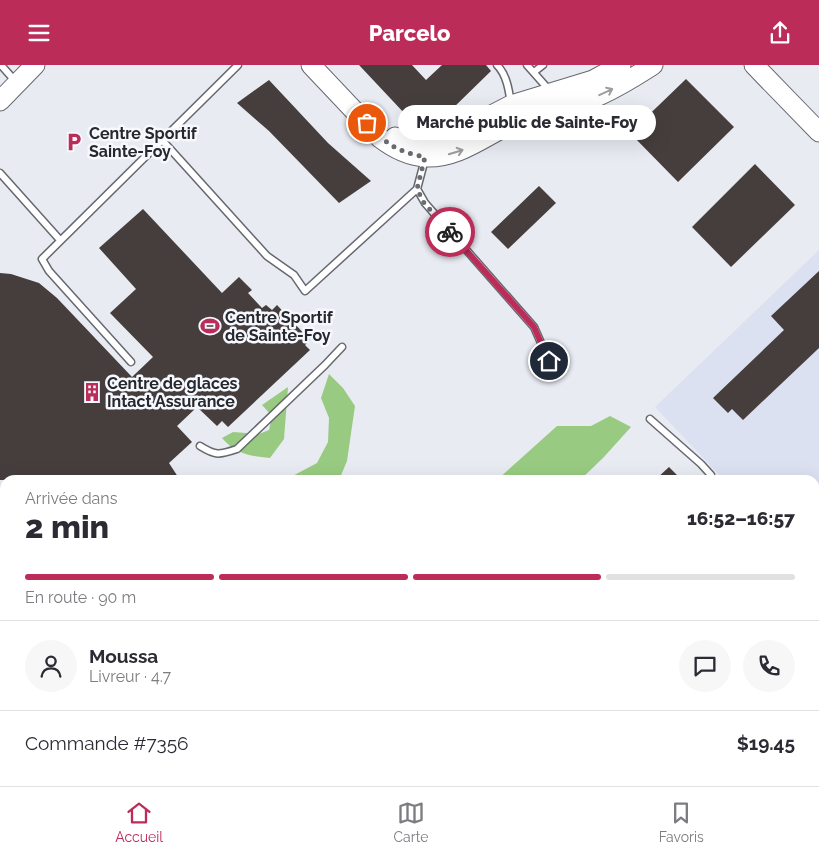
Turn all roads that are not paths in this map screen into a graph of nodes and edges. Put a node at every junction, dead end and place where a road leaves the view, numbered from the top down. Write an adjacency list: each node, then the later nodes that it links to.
1 (1, 65): 12 (lane)
2 (35, 65): 12 (street)
3 (238, 65): 17 (lane)
4 (311, 65): 18 (street)
5 (497, 65): 15 (lane)
6 (527, 65): 11 (lane)
7 (543, 65): 11 (lane)
8 (621, 65): 13 (street)
9 (653, 65): 18 (street, one-way to 9)
10 (754, 65): 16 (street)
11 (534, 72): 13 (lane)
12 (17, 83): 14 (street)
13 (553, 93): 15 (street)
14 (0, 101)
15 (511, 105): 18 (street)
16 (819, 132)
17 (162, 140): 20 (lane); 21 (lane)
18 (426, 150): 20 (lane)
19 (0, 173): 21 (lane)
20 (417, 189): 23 (lane)
21 (60, 240): 24 (lane)
22 (342, 347): 26 (lane)
23 (549, 361)
24 (131, 362)
25 (650, 419): 27 (lane)
26 (200, 446)
27 (711, 475)

